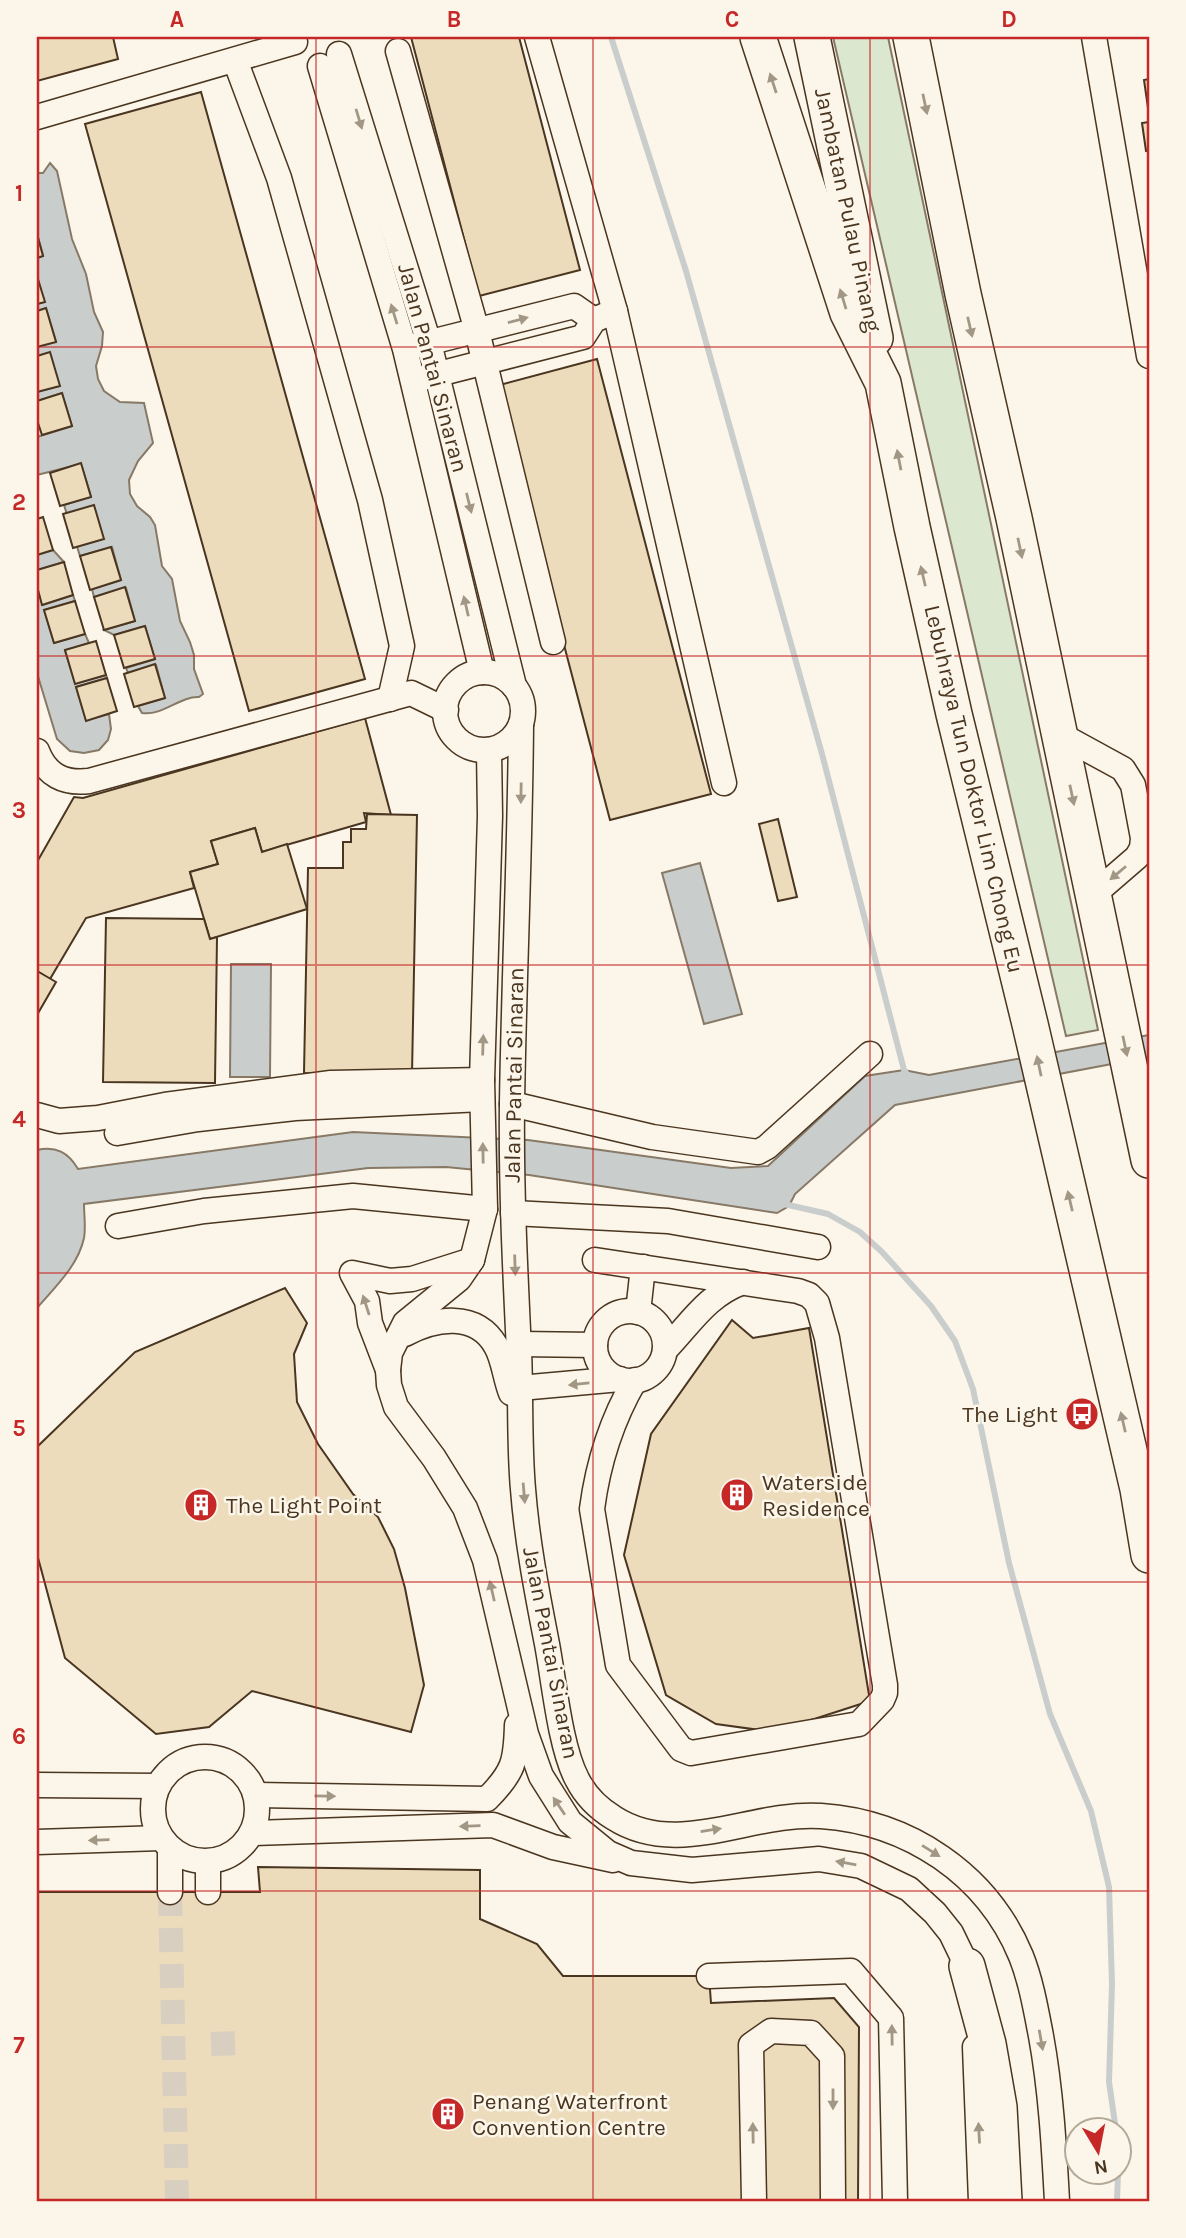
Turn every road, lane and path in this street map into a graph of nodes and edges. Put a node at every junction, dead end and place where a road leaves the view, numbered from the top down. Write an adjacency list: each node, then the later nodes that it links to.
1 (537, 37): 11 (street)
2 (758, 37): 19 (highway, Lebuhraya Tun Doktor Lim Chong Eu, one-way to 2)
3 (812, 37): 19 (highway, Jambatan Pulau Pinang)
4 (911, 37): 26 (highway, one-way to 26)
5 (1094, 37): 14 (street)
6 (296, 40): 8 (street); 9 (street)
7 (398, 51): 12 (street)
8 (333, 52): 13 (street, Jalan Pantai Sinaran, one-way to 13); 15 (street, Jalan Pantai Sinaran, one-way to 8)
9 (235, 60): 10 (street); 23 (street)
10 (37, 117)
11 (604, 316): 12 (street, one-way to 11); 16 (street); 29 (street)
12 (477, 331): 13 (street); 16 (street)
13 (429, 343): 15 (street); 17 (street, Jalan Pantai Sinaran)
14 (1148, 343)
15 (405, 349): 18 (street, Jalan Pantai Sinaran)
16 (485, 362): 17 (street); 20 (street)
17 (437, 375): 18 (street); 22 (street, Jalan Pantai Sinaran, one-way to 22)
18 (413, 381): 21 (street, Jalan Pantai Sinaran, one-way to 18)
19 (883, 383): 54 (highway, Lebuhraya Tun Doktor Lim Chong Eu, one-way to 19)
20 (553, 642)
21 (482, 673): 22 (street); 24 (street)
22 (514, 687): 25 (street)
23 (390, 699): 24 (street); 28 (street)
24 (446, 710): 27 (street)
25 (521, 725): 27 (street); 33 (street, Jalan Pantai Sinaran, one-way to 33)
26 (1059, 734): 30 (highway, one-way to 30); 30 (street, one-way to 30)
27 (489, 750): 32 (street, Jalan Pantai Sinaran, one-way to 27)
28 (37, 751)
29 (724, 783)
30 (1093, 895): 36 (highway, one-way to 36)
31 (870, 1054): 33 (street)
32 (483, 1097): 34 (street); 35 (street); 37 (street, Jalan Pantai Sinaran, one-way to 32)
33 (512, 1104): 38 (street, Jalan Pantai Sinaran)
34 (37, 1115)
35 (117, 1133)
36 (1149, 1160)
37 (485, 1201): 39 (street); 41 (street, Jalan Pantai Sinaran)
38 (513, 1205): 40 (street); 47 (street, Jalan Pantai Sinaran, one-way to 47)
39 (118, 1226)
40 (818, 1247)
41 (472, 1260): 46 (street, Jalan Pantai Sinaran); 50 (street, one-way to 41)
42 (595, 1260): 43 (street)
43 (643, 1267): 44 (street); 45 (street)
44 (743, 1282): 49 (street); 51 (street)
45 (638, 1312): 48 (street); 49 (street)
46 (398, 1338): 50 (street, Jalan Pantai Sinaran); 53 (street, Jalan Pantai Sinaran)
47 (519, 1345): 48 (street); 52 (street, Jalan Pantai Sinaran)
48 (595, 1345): 51 (street)
49 (665, 1350): 51 (street)
50 (388, 1370): 55 (street, Jalan Pantai Sinaran, one-way to 50)
51 (627, 1380): 52 (street, one-way to 52)
52 (520, 1388): 53 (street, Jalan Pantai Sinaran)
53 (522, 1426): 73 (street, Jalan Pantai Sinaran, one-way to 73)
54 (1149, 1555)
55 (518, 1702): 58 (street, one-way to 55); 63 (street, Jalan Pantai Sinaran, one-way to 55)
56 (37, 1785): 57 (street)
57 (158, 1786): 58 (street); 61 (street)
58 (257, 1795): 59 (street)
59 (252, 1833): 62 (street); 63 (street, one-way to 59)
60 (37, 1842): 61 (street, one-way to 60)
61 (166, 1843): 62 (street); 64 (street)
62 (208, 1862): 65 (street)
63 (631, 1863): 66 (street, Jalan Pantai Sinaran, one-way to 63)
64 (170, 1892)
65 (208, 1892)
66 (967, 1965): 71 (street, Jalan Pantai Sinaran, one-way to 66); 72 (highway)
67 (709, 1976): 70 (street, one-way to 67)
68 (754, 2201): 69 (street, one-way to 69)
69 (833, 2201)
70 (895, 2201)
71 (981, 2201)
72 (1004, 2201)
73 (1057, 2201)

